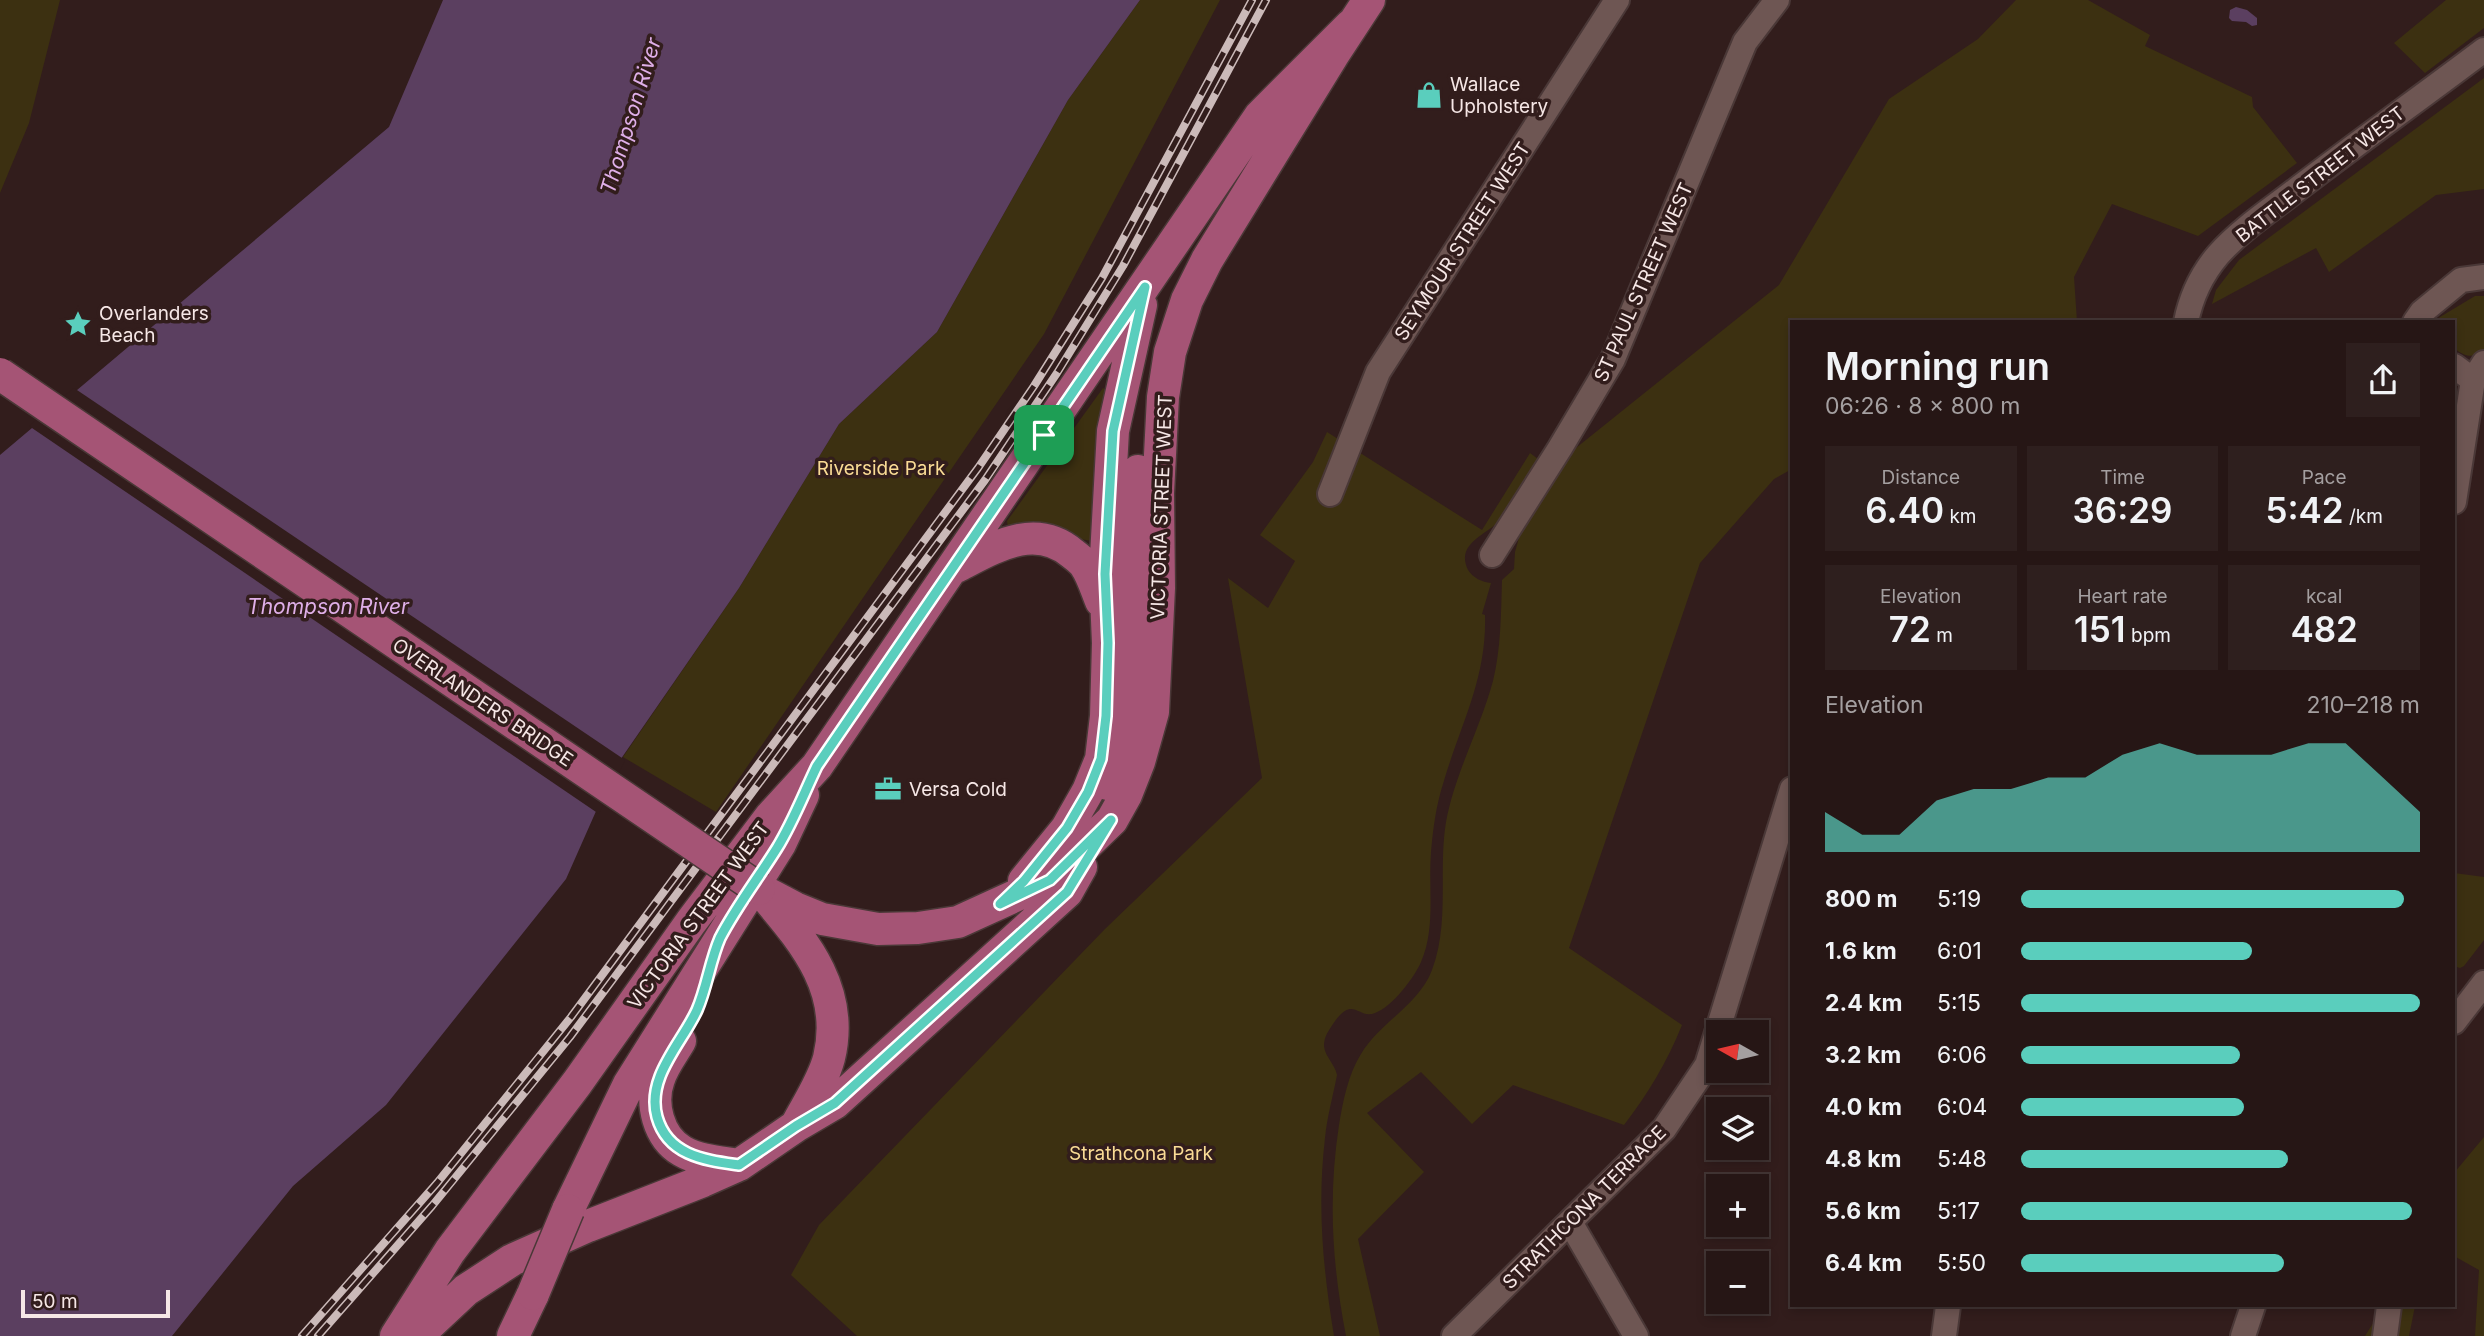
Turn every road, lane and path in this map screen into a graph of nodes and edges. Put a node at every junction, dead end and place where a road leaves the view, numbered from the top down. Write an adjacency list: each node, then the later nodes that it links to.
1 (1616, 0): 12 (street, SEYMOUR STREET WEST)
2 (1777, 0): 14 (street, ST PAUL STREET WEST)
3 (1360, 12): 5 (main road, VICTORIA STREET WEST); 19 (main road, VICTORIA STREET WEST)
4 (2484, 50): 8 (street, BATTLE STREET WEST)
5 (1326, 51): 7 (main road, VICTORIA STREET WEST); 20 (main road)
6 (2484, 277): 9 (street)
7 (1145, 287): 15 (main road, VICTORIA STREET WEST); 16 (main road)
8 (2186, 320)
9 (2416, 320)
10 (2470, 370): 13 (street)
11 (0, 374): 21 (main road, OVERLANDERS BRIDGE, bridge)
12 (1330, 494)
13 (2455, 494)
14 (1492, 555)
15 (954, 567): 16 (main road); 17 (main road, VICTORIA STREET WEST)
16 (1105, 611): 20 (main road)
17 (817, 766): 24 (main road); 33 (main road, VICTORIA STREET WEST)
18 (1790, 795): 29 (street, STRATHCONA TERRACE)
19 (1111, 820): 22 (main road, VICTORIA STREET WEST); 27 (main road, VICTORIA STREET WEST)
20 (1024, 881): 22 (main road)
21 (759, 889): 23 (main road, OVERLANDERS BRIDGE); 27 (main road)
22 (1000, 904): 23 (main road, VICTORIA STREET WEST)
23 (918, 928)
24 (720, 939): 28 (main road); 35 (main road, bridge)
25 (2484, 983): 26 (street)
26 (2456, 1014)
27 (796, 1126): 28 (main road, VICTORIA STREET WEST)
28 (739, 1165): 34 (main road, VICTORIA STREET WEST)
29 (1570, 1222): 36 (street, STRATHCONA TERRACE); 37 (street)
30 (1948, 1307): 38 (street)
31 (2253, 1307): 39 (street)
32 (2389, 1307): 40 (street)
33 (396, 1336)
34 (417, 1336)
35 (513, 1336)
36 (1454, 1336)
37 (1636, 1336)
38 (1944, 1336)
39 (2243, 1336)
40 (2385, 1336)

